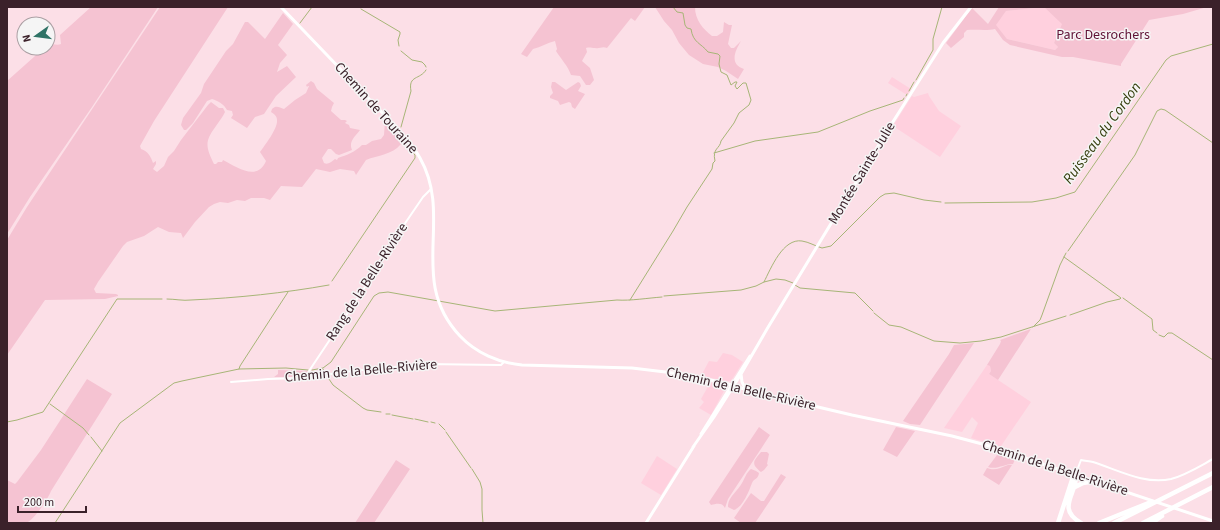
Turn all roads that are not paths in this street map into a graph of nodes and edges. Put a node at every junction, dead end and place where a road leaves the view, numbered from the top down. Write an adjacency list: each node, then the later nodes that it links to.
1 (281, 7): 3 (street, Chemin de Touraine)
2 (970, 7): 4 (street, Montée Sainte-Julie)
3 (432, 188): 5 (street, Chemin de Touraine); 7 (street, Rang de la Belle-Rivière)
4 (759, 343): 6 (street, Montée Sainte-Julie); 9 (street, Montée Sainte-Julie)
5 (504, 362): 7 (street, Chemin de la Belle-Rivière); 9 (street, Chemin de la Belle-Rivière)
6 (742, 374): 9 (street, Montée Sainte-Julie); 10 (street)
7 (308, 378): 8 (street, Chemin de la Belle-Rivière)
8 (231, 382)
9 (732, 386): 10 (street, Chemin de la Belle-Rivière); 20 (street, Montée Sainte-Julie)
10 (746, 390): 13 (street, Chemin de la Belle-Rivière)
11 (1213, 459): 13 (street)
12 (1213, 473): 17 (highway)
13 (1076, 474): 14 (street, Chemin de la Belle-Rivière); 16 (highway); 21 (highway)
14 (1095, 481): 16 (highway); 19 (street, Chemin de la Belle-Rivière)
15 (1213, 487): 18 (highway)
16 (1073, 488): 22 (highway)
17 (1178, 491): 23 (highway); 24 (highway)
18 (1170, 509): 25 (highway); 26 (highway)
19 (1213, 521)
20 (646, 523)
21 (1058, 523)
22 (1081, 523)
23 (1099, 523)
24 (1114, 523)
25 (1143, 523)
26 (1152, 523)

